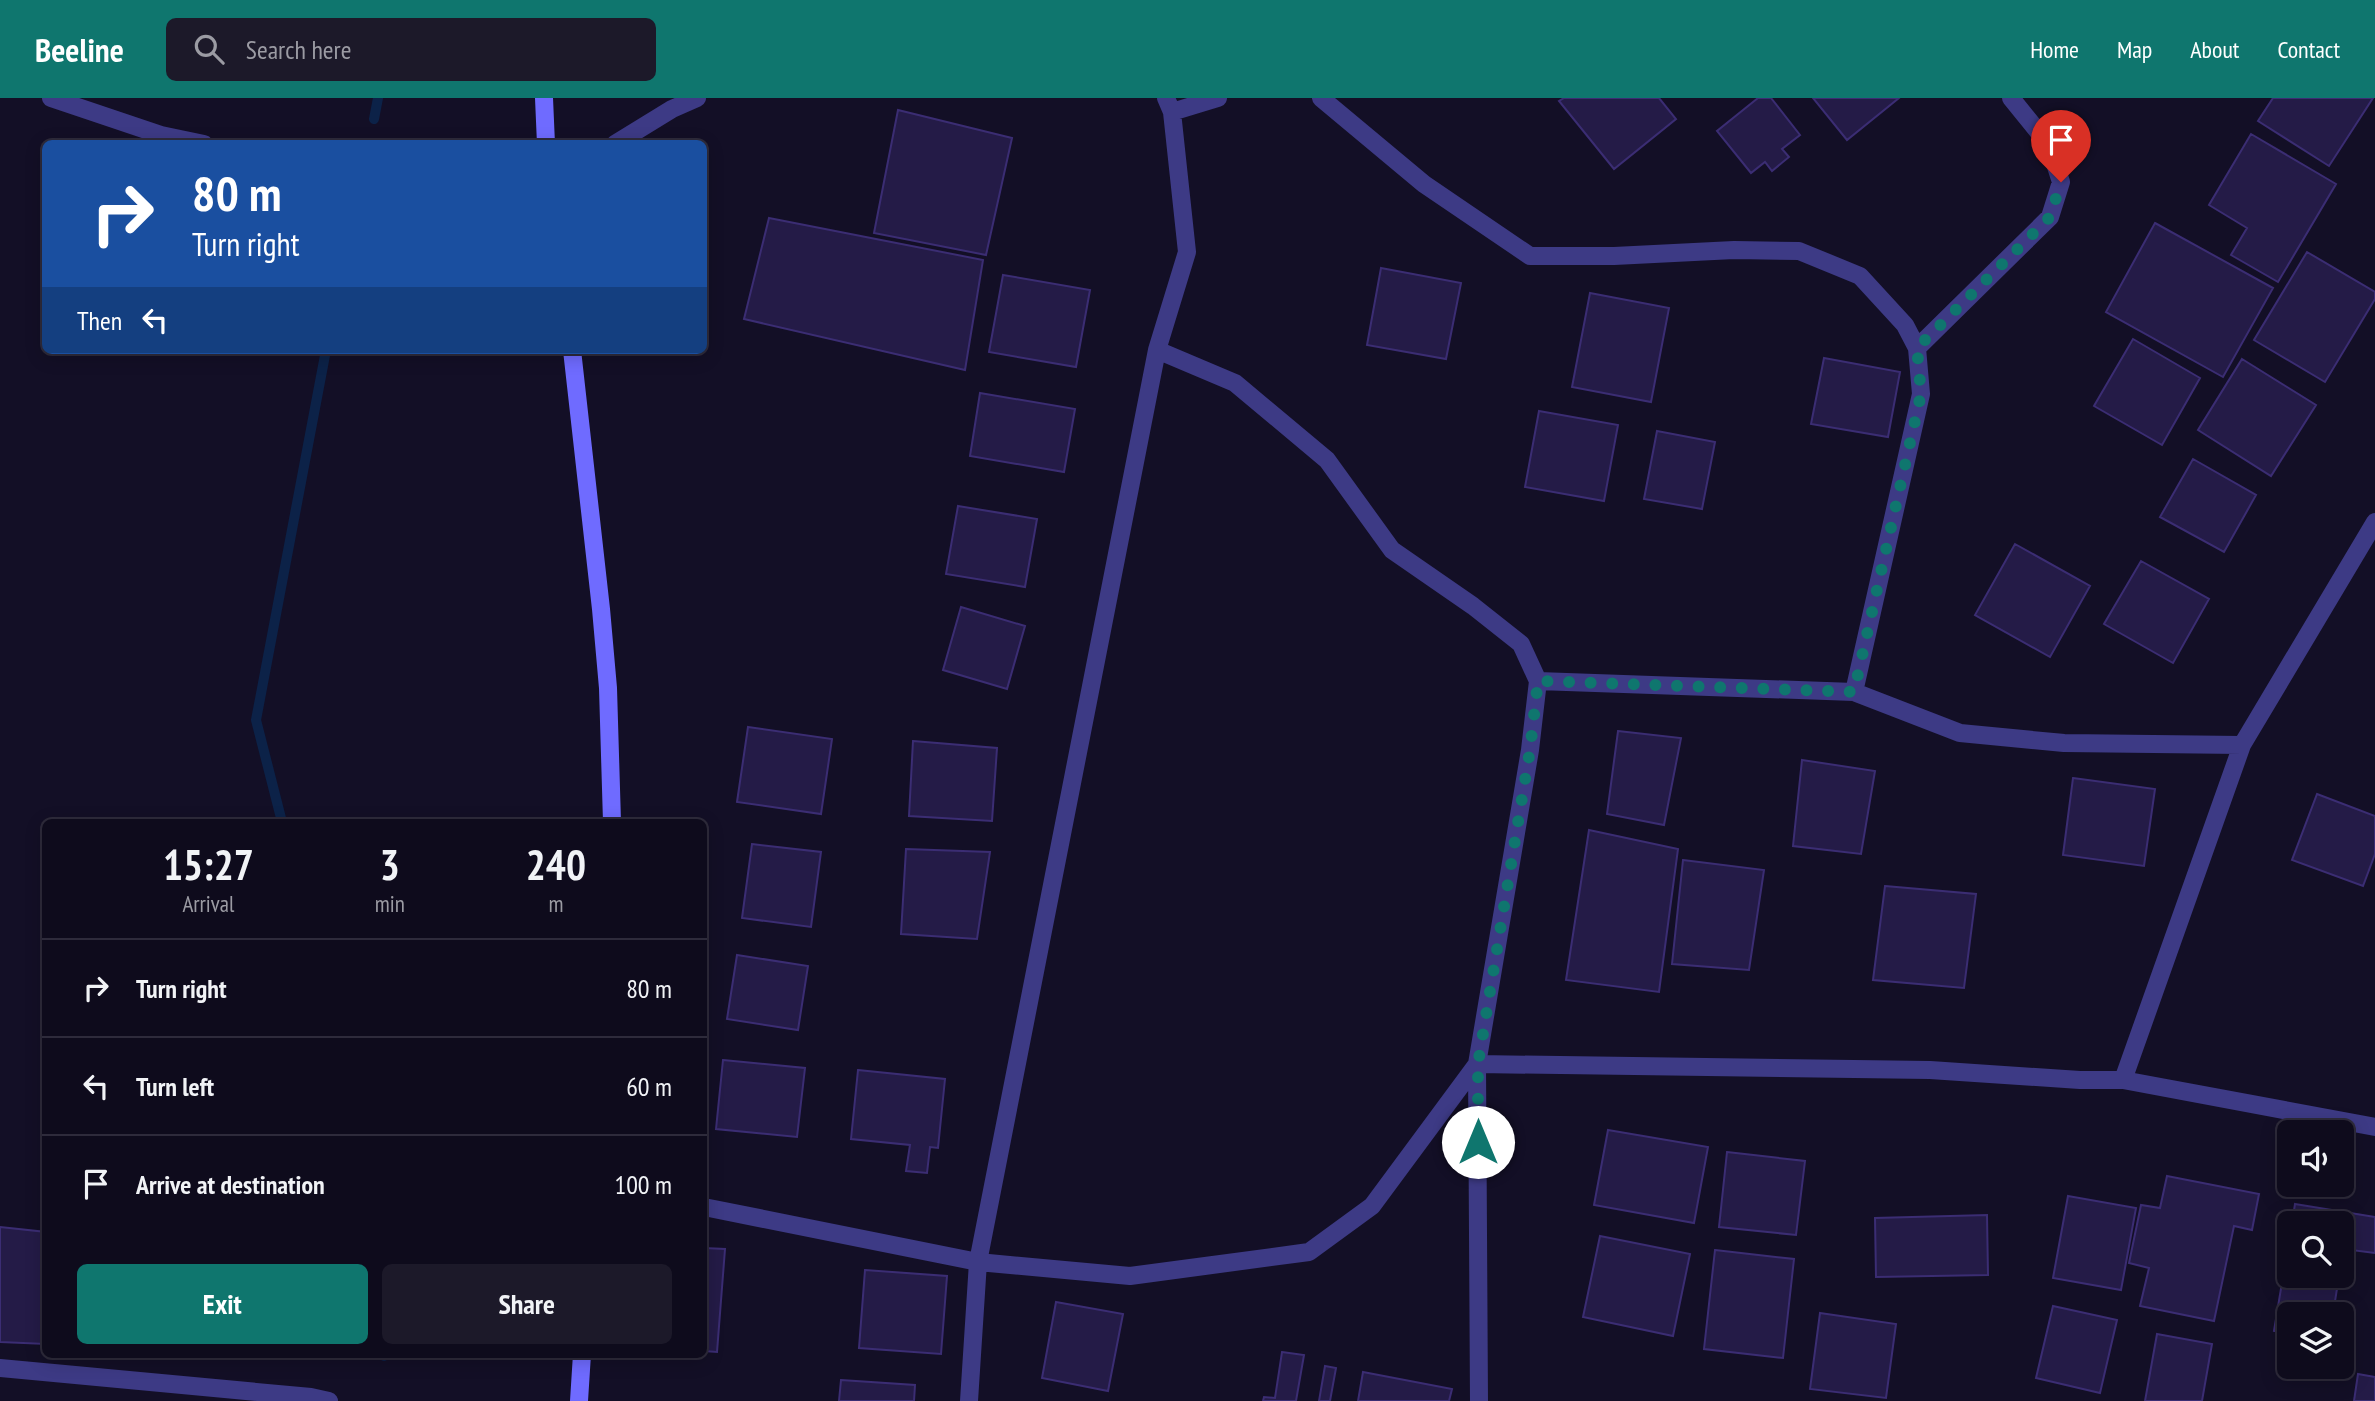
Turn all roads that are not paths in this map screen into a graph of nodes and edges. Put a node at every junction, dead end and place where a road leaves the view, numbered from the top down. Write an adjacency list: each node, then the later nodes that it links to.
1 (51, 98): 8 (street)
2 (544, 98): 9 (street)
3 (697, 98): 10 (street)
4 (1218, 98): 7 (street)
5 (1321, 98): 11 (street)
6 (2011, 98): 11 (street)
7 (1169, 105): 12 (street)
8 (185, 140)
9 (546, 140)
10 (622, 140)
11 (1917, 348): 16 (street)
12 (1157, 350): 15 (street); 23 (street)
13 (572, 354): 18 (street)
14 (2375, 522): 17 (street)
15 (1538, 681): 16 (street); 19 (street)
16 (1854, 692): 17 (street)
17 (2242, 745): 20 (street)
18 (612, 819)
19 (1478, 1064): 20 (street); 23 (street); 30 (street)
20 (2123, 1080): 21 (street)
21 (2375, 1127)
22 (707, 1208): 23 (street)
23 (978, 1262): 29 (street)
24 (582, 1358): 28 (street)
25 (0, 1368): 26 (street)
26 (311, 1399): 27 (street)
27 (330, 1401)
28 (579, 1401)
29 (969, 1401)
30 (1479, 1401)

